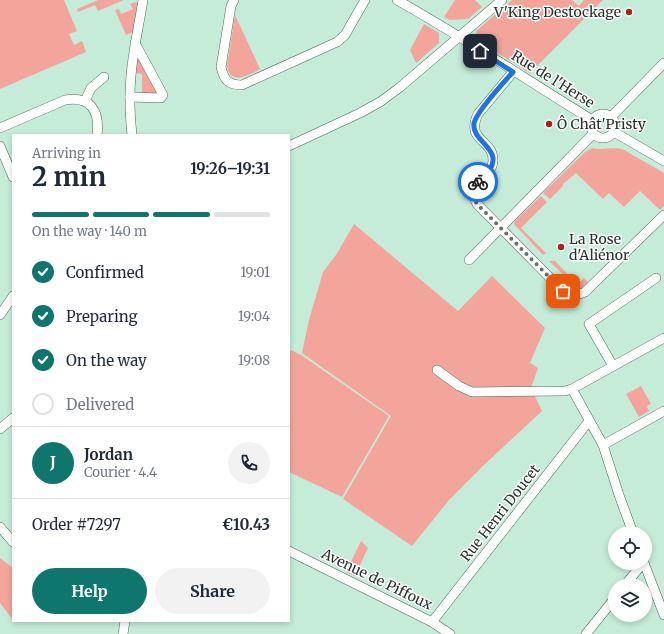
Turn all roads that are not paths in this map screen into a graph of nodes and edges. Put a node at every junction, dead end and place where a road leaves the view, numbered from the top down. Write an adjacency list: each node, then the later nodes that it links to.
1 (143, 0): 7 (street)
2 (234, 0): 3 (street)
3 (365, 0)
4 (397, 0): 6 (street, Rue de l'Herse)
5 (502, 0): 6 (street)
6 (458, 37): 9 (street, Rue de l'Herse); 21 (street)
7 (135, 43): 11 (street); 11 (street)
8 (664, 63): 13 (street)
9 (513, 72): 14 (street, Rue de l'Herse); 25 (street)
10 (104, 77): 12 (street)
11 (130, 97): 18 (street)
12 (85, 101): 15 (street); 17 (street)
13 (611, 116): 14 (street); 16 (street)
14 (592, 120): 19 (street)
15 (0, 128)
16 (614, 132): 19 (street); 22 (street)
17 (97, 134)
18 (132, 134)
19 (593, 134): 25 (street)
20 (0, 146): 23 (street)
21 (290, 146)
22 (664, 161)
23 (12, 175)
24 (664, 215): 25 (street)
25 (500, 228): 26 (street)
26 (468, 260)
27 (656, 278): 31 (street)
28 (12, 297): 29 (street)
29 (0, 315)
30 (664, 338): 31 (street)
31 (613, 366): 33 (street)
32 (437, 370): 33 (street)
33 (572, 389): 36 (street)
34 (664, 411): 38 (street)
35 (12, 419): 37 (street)
36 (589, 421): 38 (street); 49 (street, Rue Henri Doucet)
37 (0, 430)
38 (603, 444): 39 (street)
39 (630, 526)
40 (0, 528): 41 (street)
41 (12, 541)
42 (290, 551): 49 (street, Avenue de Piffoux)
43 (637, 570): 45 (street)
44 (646, 570): 47 (street)
45 (631, 578)
46 (608, 607): 52 (street)
47 (664, 615)
48 (125, 622): 50 (street)
49 (432, 622): 51 (street, Avenue de Piffoux)
50 (123, 634)
51 (450, 634)
52 (586, 634)

